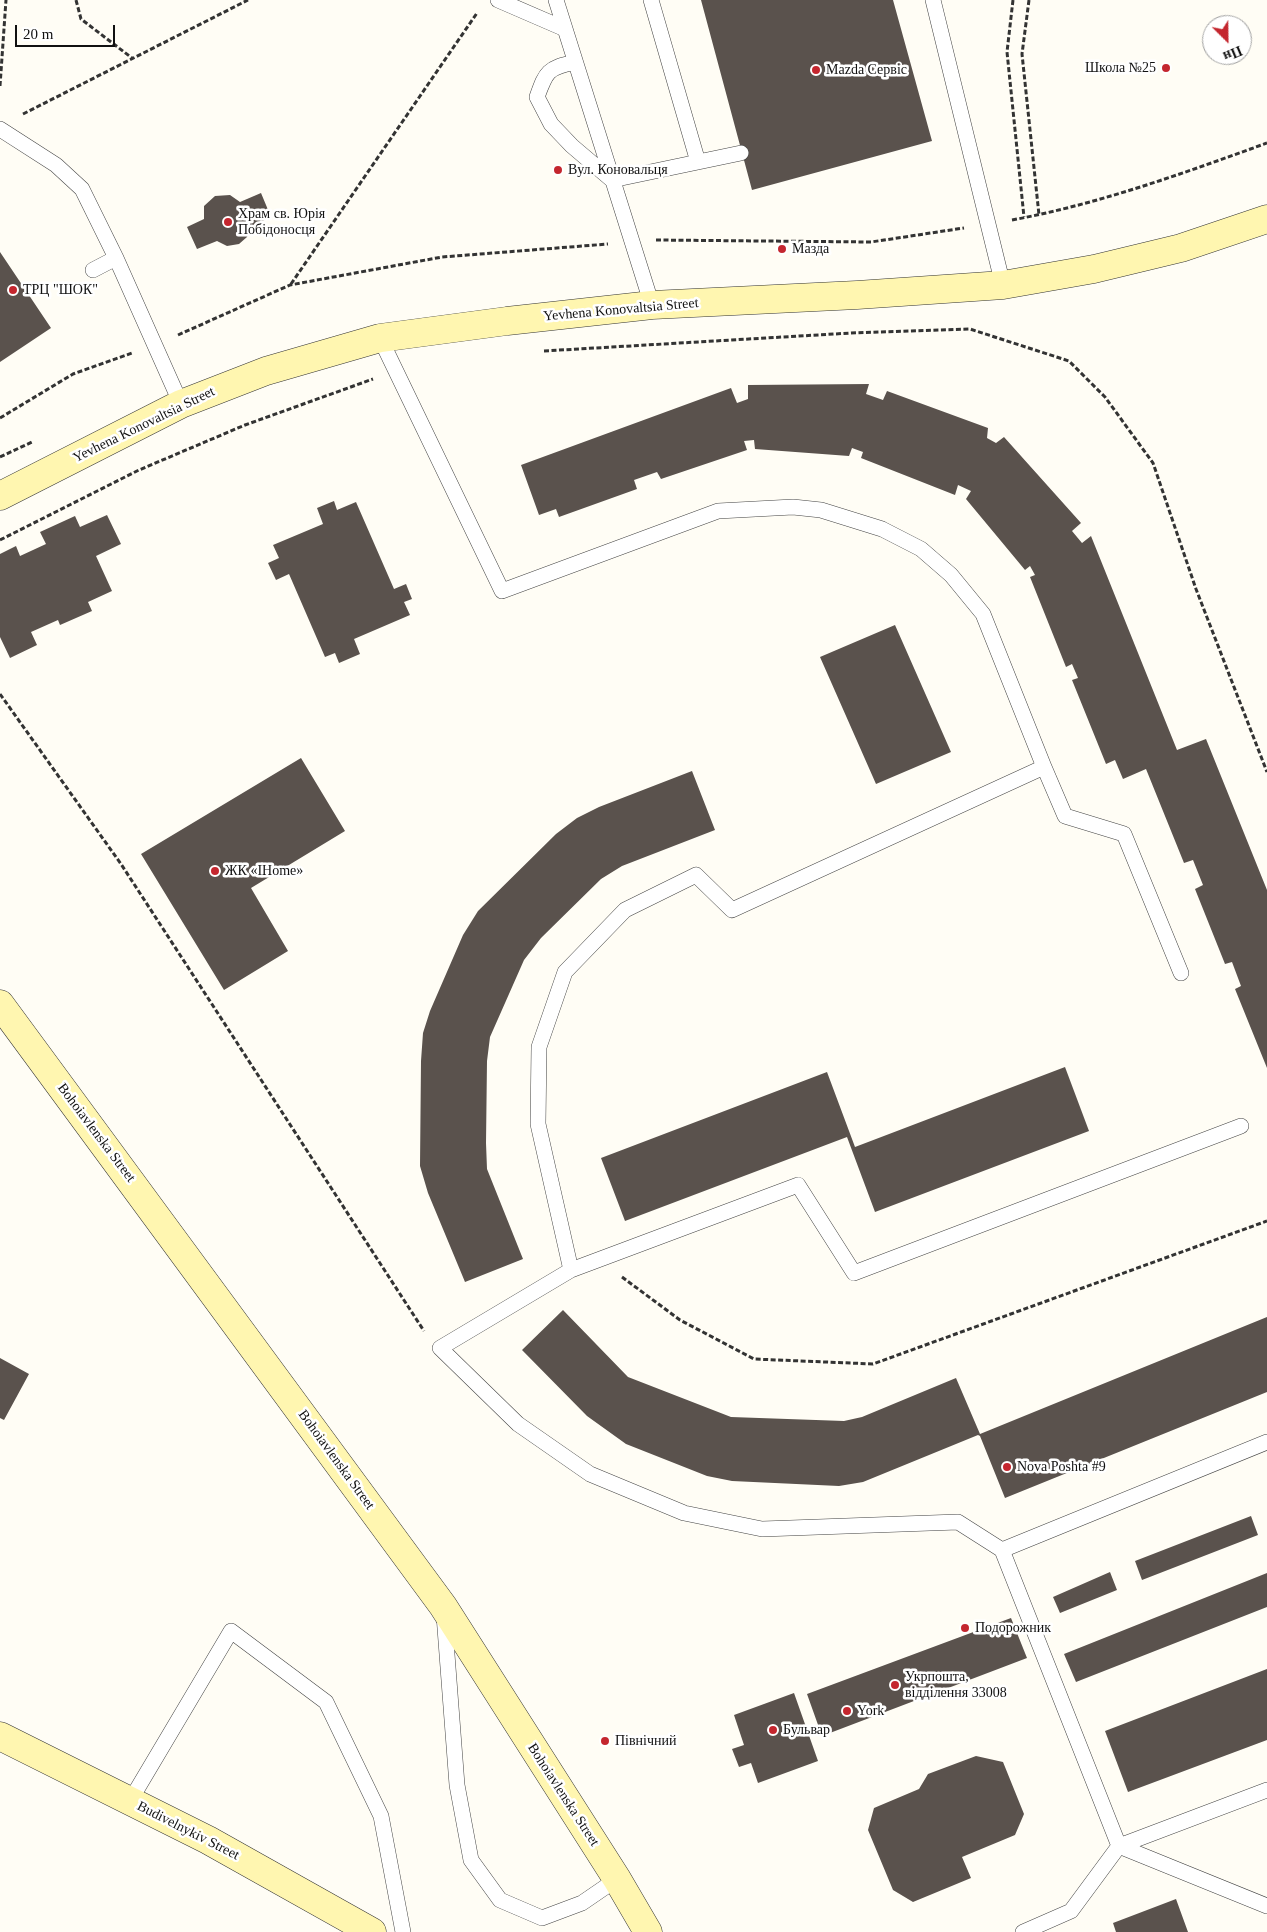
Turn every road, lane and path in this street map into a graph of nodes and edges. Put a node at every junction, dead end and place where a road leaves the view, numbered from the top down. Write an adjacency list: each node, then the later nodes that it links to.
1 (6, 0): 14 (path)
2 (76, 0): 12 (path)
3 (248, 0): 12 (path)
4 (498, 0): 11 (lane)
5 (556, 0): 11 (lane)
6 (651, 0): 18 (lane)
7 (933, 0): 26 (lane)
8 (1013, 0): 21 (path)
9 (1029, 0): 20 (path)
10 (480, 8): 25 (path)
11 (565, 29): 13 (lane)
12 (132, 59): 15 (path)
13 (575, 62): 19 (lane); 19 (lane)
14 (0, 86)
15 (18, 117)
16 (0, 129): 23 (lane)
17 (741, 153): 18 (lane)
18 (698, 162): 19 (lane)
19 (612, 180): 27 (lane)
20 (1039, 214)
21 (1024, 217)
22 (1267, 219): 26 (street, Yevhena Konovaltsia Street)
23 (116, 258): 24 (lane); 29 (lane)
24 (93, 270)
25 (290, 285)
26 (1003, 285): 27 (street, Yevhena Konovaltsia Street)
27 (652, 305): 28 (street, Yevhena Konovaltsia Street)
28 (380, 338): 31 (lane); 32 (street, Yevhena Konovaltsia Street)
29 (154, 345): 32 (lane); 33 (path)
30 (538, 351): 38 (path)
31 (396, 372): 35 (path); 37 (lane)
32 (181, 404): 34 (street, Yevhena Konovaltsia Street)
33 (0, 418)
34 (0, 496)
35 (0, 540)
36 (0, 694): 45 (path)
37 (1044, 767): 39 (lane); 44 (lane)
38 (1267, 772)
39 (1181, 974)
40 (0, 1004): 48 (street, Bohoiavlenska Street)
41 (1241, 1126): 43 (lane)
42 (1267, 1221): 43 (path)
43 (599, 1260): 44 (lane)
44 (571, 1270): 45 (lane)
45 (440, 1348): 47 (lane)
46 (1267, 1442): 47 (lane)
47 (1002, 1550): 52 (lane)
48 (443, 1606): 53 (street, Bohoiavlenska Street); 53 (lane)
49 (0, 1736): 51 (street, Budivelnykiv Street)
50 (1267, 1790): 52 (lane)
51 (130, 1801): 56 (street, Budivelnykiv Street); 57 (lane)
52 (1119, 1846): 54 (lane); 55 (lane)
53 (618, 1879): 58 (street, Bohoiavlenska Street)
54 (1267, 1906)
55 (1046, 1927): 59 (lane)
56 (372, 1932)
57 (403, 1932)
58 (648, 1932)
59 (1023, 1932)

